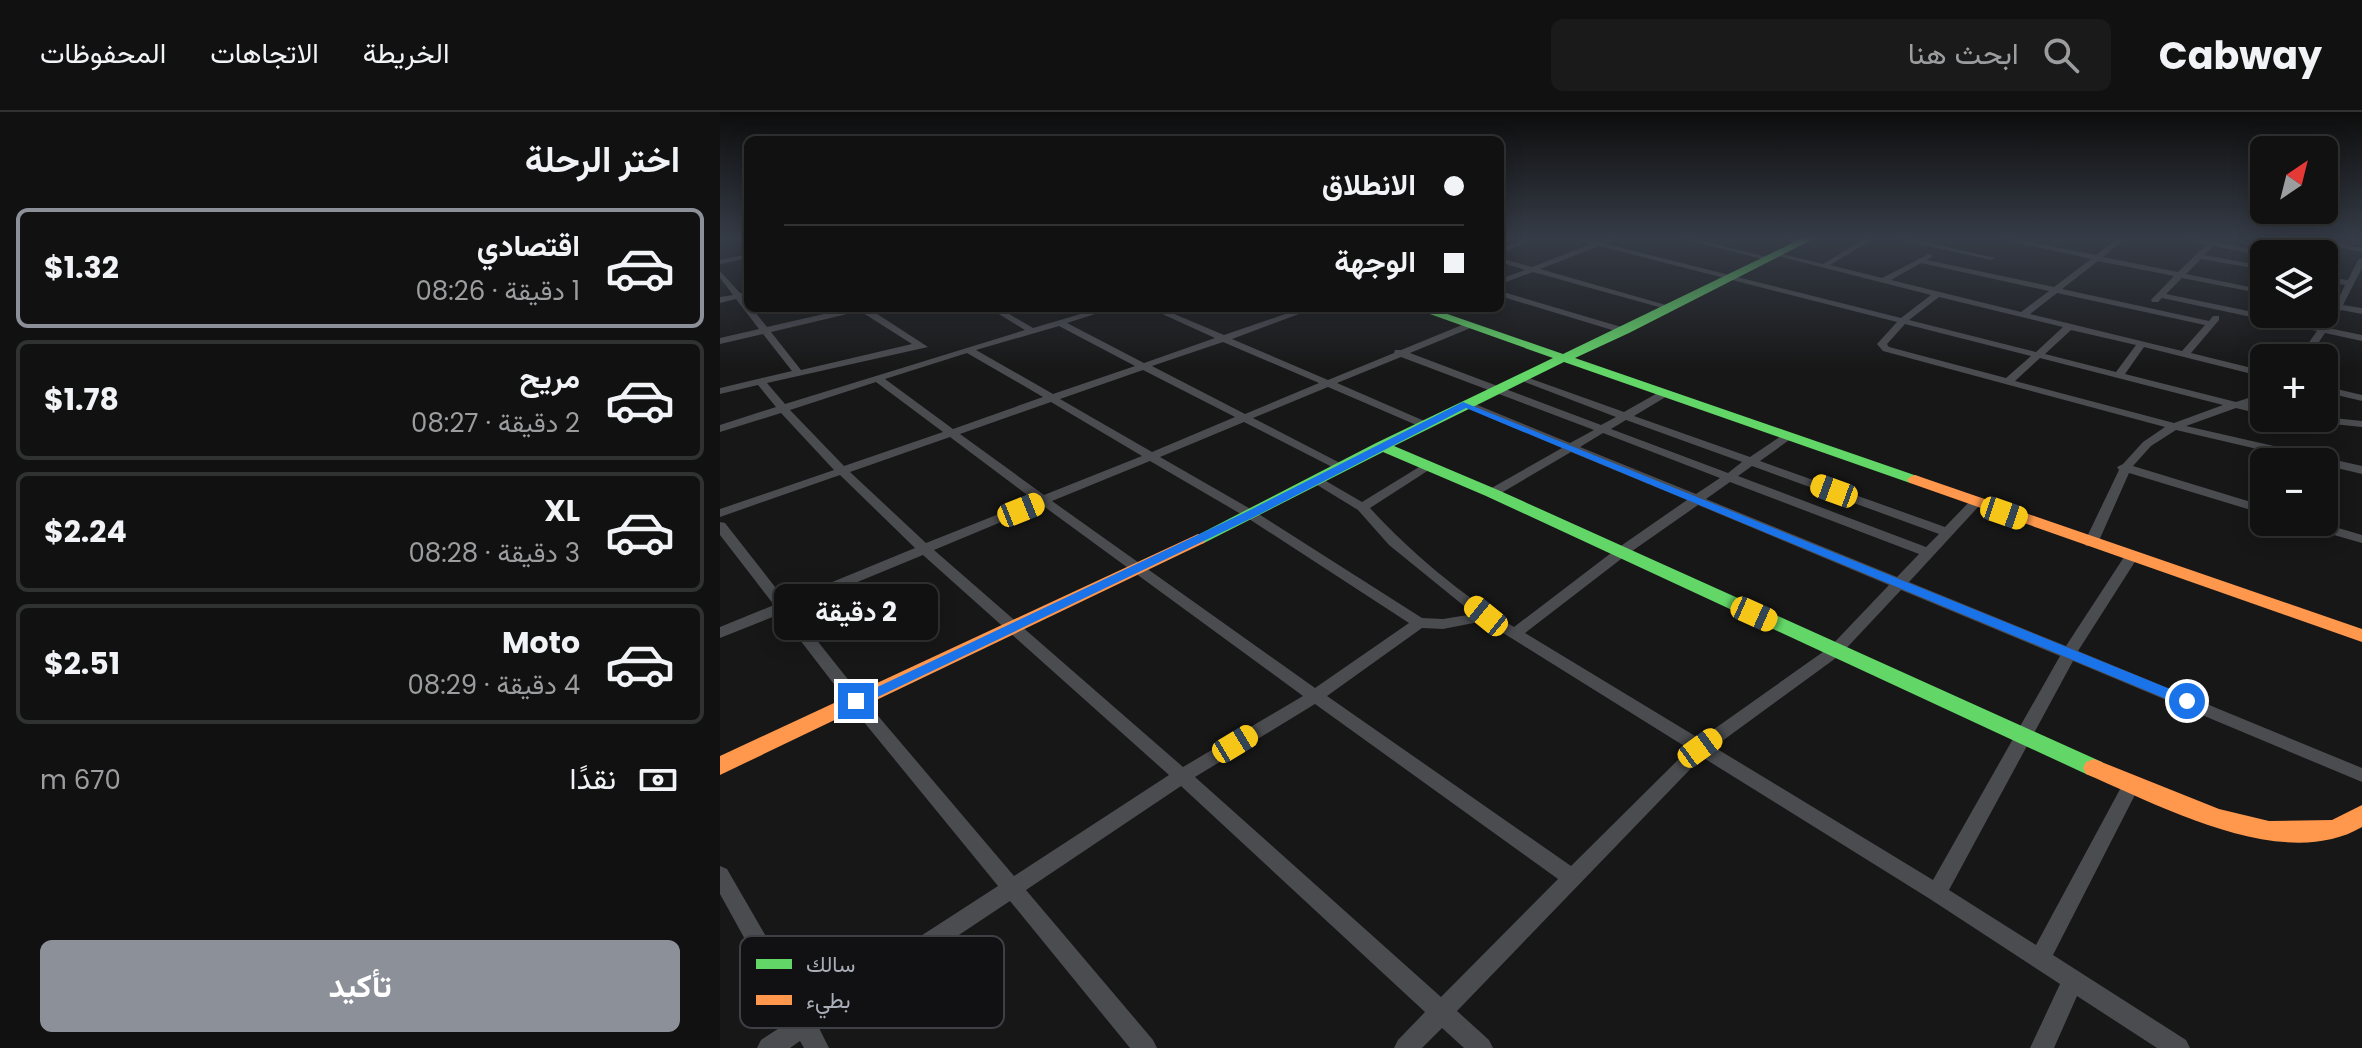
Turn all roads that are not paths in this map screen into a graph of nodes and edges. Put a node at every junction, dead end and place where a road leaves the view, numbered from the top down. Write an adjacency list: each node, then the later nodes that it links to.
1 (1573, 282): 19 (street)
2 (1725, 282): 19 (main road)
3 (1748, 282): 32 (street)
4 (1886, 282): 13 (street)
5 (2016, 282): 12 (street)
6 (2065, 282): 12 (street)
7 (2172, 282): 16 (street)
8 (2212, 282): 11 (street)
9 (2341, 282): 10 (street)
10 (2349, 283): 18 (street)
11 (2250, 289)
12 (2054, 290): 21 (street); 31 (street)
13 (1939, 293): 31 (street); 32 (street)
14 (1504, 294): 40 (street)
15 (743, 295): 17 (street)
16 (2159, 295): 20 (street); 21 (street)
17 (720, 300)
18 (2338, 307): 22 (street)
19 (1670, 309): 40 (main road)
20 (2223, 309): 34 (street); 38 (street)
21 (2145, 310): 34 (street)
22 (2362, 311)
23 (753, 312): 39 (street)
24 (845, 312): 39 (street)
25 (868, 312): 46 (street)
26 (1000, 312): 37 (street)
27 (1087, 312): 33 (street)
28 (1162, 312): 42 (street)
29 (1300, 312): 42 (street)
30 (1436, 312): 35 (main road)
31 (2023, 315): 36 (street)
32 (1905, 319): 50 (street); 61 (street)
33 (1058, 322): 37 (street); 53 (street)
34 (2211, 324): 49 (street)
35 (1470, 325): 48 (street); 52 (main road)
36 (2070, 326): 44 (street); 50 (street)
37 (1031, 330): 47 (street)
38 (2323, 330): 41 (street); 45 (street)
39 (765, 331): 43 (street); 55 (street)
40 (1625, 331): 52 (main road)
41 (2362, 338)
42 (1225, 339): 53 (street); 60 (street)
43 (720, 341)
44 (2142, 344): 49 (street); 56 (street)
45 (2313, 344)
46 (920, 345): 51 (street); 55 (street)
47 (968, 349): 51 (street); 67 (street)
48 (1398, 352): 60 (street); 62 (street)
49 (2185, 354): 54 (street)
50 (2039, 355): 56 (street); 61 (street)
51 (942, 357): 57 (street)
52 (1566, 358): 58 (main road); 65 (main road)
53 (1144, 367): 67 (street); 74 (street)
54 (2250, 370)
55 (799, 374): 59 (street)
56 (2118, 376): 70 (street)
57 (877, 378): 71 (street); 81 (street)
58 (1519, 378): 62 (main road); 73 (street)
59 (760, 382): 63 (street); 71 (street)
60 (1327, 382): 74 (street); 77 (street)
61 (2008, 382): 78 (street)
62 (1496, 390): 69 (main road); 80 (street)
63 (720, 391)
64 (2338, 392): 66 (street)
65 (1665, 393): 73 (street); 82 (main road)
66 (2362, 398)
67 (1051, 399): 81 (street); 85 (street)
68 (2250, 401): 70 (street)
69 (1466, 404): 77 (main road); 84 (street)
70 (2234, 406): 72 (street); 78 (street)
71 (782, 409): 79 (street); 91 (street)
72 (2250, 409)
73 (1623, 415): 80 (street); 86 (street)
74 (1244, 417): 85 (street); 88 (street)
75 (2338, 422): 76 (street)
76 (2362, 424)
77 (1425, 425): 83 (main road)
78 (2172, 426): 89 (street); 90 (street)
79 (720, 429)
80 (1601, 430): 84 (street); 92 (street)
81 (952, 433): 91 (street); 96 (street)
82 (1788, 436): 86 (street); 97 (main road)
83 (1381, 446): 87 (main road); 88 (main road)
84 (1572, 448): 94 (street); 95 (street)
85 (1149, 457): 96 (street); 101 (street)
86 (1749, 461): 92 (street); 103 (street)
87 (1428, 466): 94 (main road); 99 (street)
88 (1340, 467): 93 (main road)
89 (2123, 467): 98 (street); 106 (street)
90 (2362, 470)
91 (842, 472): 100 (street); 107 (street)
92 (1727, 477): 95 (street); 108 (street)
93 (1315, 480): 99 (street); 101 (main road)
94 (1492, 493): 109 (main road)
95 (1696, 499): 109 (street); 112 (street)
96 (1045, 501): 107 (street); 111 (street)
97 (1975, 503): 103 (street); 106 (main road)
98 (2250, 506)
99 (1362, 507): 114 (street)
100 (720, 513)
101 (1250, 514): 111 (main road); 115 (street)
102 (720, 526): 113 (street)
103 (1946, 532): 108 (street)
104 (2338, 532): 105 (street)
105 (2362, 539)
106 (2091, 543): 110 (main road)
107 (925, 549): 113 (street); 116 (street)
108 (1927, 552): 112 (street)
109 (1620, 553): 118 (street); 120 (main road)
110 (2131, 557): 119 (main road); 121 (street)
111 (1136, 569): 116 (main road); 122 (street)
112 (1898, 583): 120 (street); 121 (street)
113 (786, 606): 117 (street); 123 (street)
114 (1486, 616): 115 (street); 118 (street)
115 (1419, 623): 122 (street)
116 (1013, 627): 123 (main road); 128 (street)
117 (720, 633)
118 (1516, 633): 125 (street)
119 (2362, 636)
120 (1835, 651): 124 (main road); 125 (street)
121 (2070, 652): 124 (street); 127 (street)
122 (1315, 696): 128 (street); 132 (street)
123 (856, 701): 126 (main road); 133 (street)
124 (2024, 736): 129 (main road); 134 (street)
125 (1700, 748): 132 (street); 134 (street)
126 (720, 766)
127 (2362, 775)
128 (1182, 776): 133 (street); 139 (street)
129 (2131, 785): 130 (main road); 137 (street)
130 (2362, 815)
131 (720, 875): 135 (street)
132 (1574, 879): 139 (street)
133 (1012, 887): 136 (street); 144 (street)
134 (1937, 893): 137 (street)
135 (755, 936)
136 (938, 936)
137 (2039, 960): 138 (street)
138 (2072, 982): 147 (street); 148 (street)
139 (1442, 1012): 145 (street); 146 (street)
140 (800, 1028): 142 (street)
141 (808, 1028): 143 (street)
142 (769, 1048)
143 (817, 1048)
144 (1145, 1048)
145 (1406, 1048)
146 (1481, 1048)
147 (2042, 1048)
148 (2178, 1048)

